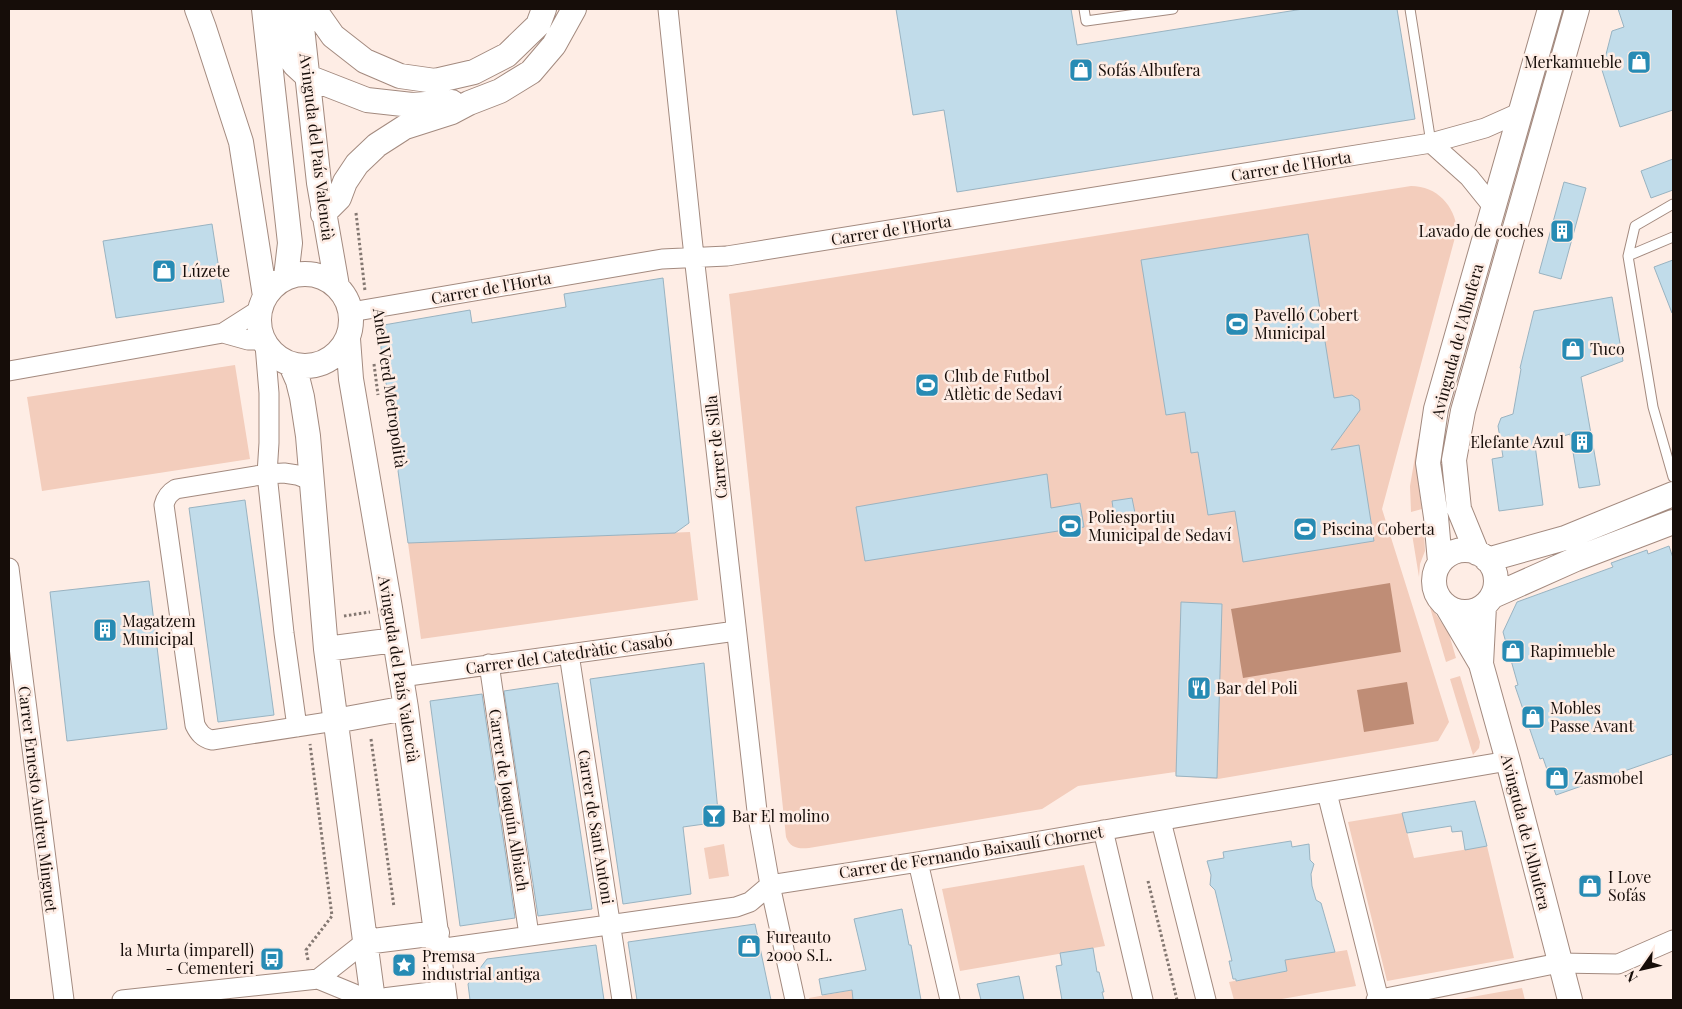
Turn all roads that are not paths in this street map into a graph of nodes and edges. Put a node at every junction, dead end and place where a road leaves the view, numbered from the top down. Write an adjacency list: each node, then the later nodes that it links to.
1 (197, 9): 26 (street)
2 (264, 9): 24 (street)
3 (275, 9): 14 (street)
4 (300, 9): 14 (street, Avinguda del País Valencià)
5 (314, 9): 6 (street)
6 (544, 9)
7 (574, 9): 15 (street)
8 (668, 9): 23 (street, Carrer de Silla)
9 (1084, 9): 10 (lane)
10 (1173, 9)
11 (1410, 9): 17 (lane)
12 (1550, 9): 16 (street, Avinguda de l'Albufera)
13 (1577, 9): 38 (street, Avinguda de l'Albufera)
14 (308, 77): 15 (street); 20 (street, Avinguda del País Valencià)
15 (469, 103): 20 (street)
16 (1521, 112): 17 (street, Carrer de l'Horta); 19 (street, Avinguda de l'Albufera)
17 (1431, 143): 19 (street); 23 (street, Carrer de l'Horta)
18 (1673, 204): 22 (lane)
19 (1494, 208): 39 (street, Avinguda de l'Albufera)
20 (323, 214): 25 (street, Avinguda del País Valencià)
21 (1673, 237): 22 (lane)
22 (1628, 256): 34 (lane)
23 (695, 258): 27 (street, Carrer de l'Horta); 43 (street, Carrer de Silla)
24 (286, 277): 25 (street); 26 (street)
25 (336, 286): 27 (street)
26 (262, 303): 28 (street); 30 (street)
27 (359, 311): 29 (street)
28 (223, 333): 30 (street); 32 (street)
29 (348, 339): 31 (street); 44 (street, Avinguda del País Valencià)
30 (264, 342): 31 (street); 33 (street)
31 (291, 365): 35 (street)
32 (9, 371)
33 (267, 474): 35 (street); 52 (street); 52 (street)
34 (1673, 477)
35 (310, 480): 45 (street)
36 (1673, 494): 38 (street)
37 (1673, 522): 41 (street)
38 (1482, 556): 39 (street); 41 (street)
39 (1440, 562): 42 (street)
40 (9, 568): 67 (street, Carrer Ernesto Andreu Minguet)
41 (1488, 601): 42 (street); 48 (street, Avinguda de l'Albufera)
42 (1448, 608): 48 (street, Avinguda de l'Albufera)
43 (736, 631): 46 (street, Carrer del Catedràtic Casabó); 58 (street, Carrer de Silla)
44 (395, 640): 45 (street); 49 (street, Avinguda del País Valencià)
45 (326, 649): 51 (street)
46 (570, 654): 47 (street, Carrer del Catedràtic Casabó); 59 (street, Carrer de Sant Antoni)
47 (489, 664): 49 (street, Carrer del Catedràtic Casabó); 60 (street, Carrer de Joaquín Albiach)
48 (1480, 664): 53 (street, Avinguda de l'Albufera)
49 (401, 677): 50 (street, Avinguda del País Valencià)
50 (406, 708): 51 (street); 62 (street, Avinguda del País Valencià)
51 (335, 721): 52 (street); 63 (street)
52 (297, 726)
53 (1508, 761): 54 (street, Carrer de Fernando Baixaulí Chornet); 64 (street, Avinguda de l'Albufera)
54 (1327, 792): 55 (street, Carrer de Fernando Baixaulí Chornet); 76 (street)
55 (1161, 821): 56 (street, Carrer de Fernando Baixaulí Chornet); 75 (street)
56 (1103, 830): 57 (street, Carrer de Fernando Baixaulí Chornet); 74 (street)
57 (918, 862): 58 (street, Carrer de Fernando Baixaulí Chornet); 73 (street)
58 (770, 884): 59 (street); 72 (street, Carrer de Silla)
59 (611, 924): 60 (street); 71 (street, Carrer de Sant Antoni)
60 (529, 935): 62 (street)
61 (1673, 940): 64 (street)
62 (437, 941): 63 (street); 66 (street, Avinguda del País Valencià)
63 (365, 942): 65 (street); 69 (street)
64 (1559, 964): 76 (street); 77 (street, Avinguda de l'Albufera)
65 (313, 972): 68 (street); 69 (street)
66 (445, 997): 70 (street)
67 (64, 1000)
68 (122, 1000)
69 (371, 1000)
70 (387, 1000)
71 (622, 1000)
72 (795, 1000)
73 (950, 1000)
74 (1143, 1000)
75 (1206, 1000)
76 (1378, 1000)
77 (1570, 1000)

